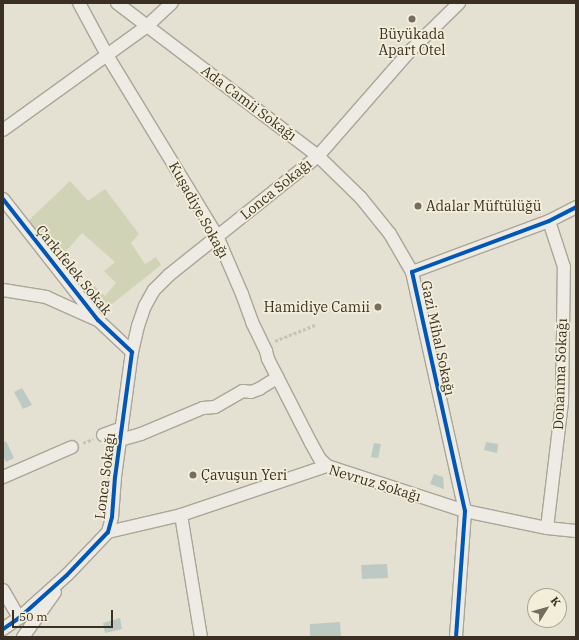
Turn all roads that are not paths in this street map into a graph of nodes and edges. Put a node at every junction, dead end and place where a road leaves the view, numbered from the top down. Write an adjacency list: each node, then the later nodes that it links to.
1 (79, 3): 6 (street, Kuşadiye Sokağı)
2 (117, 3): 5 (street, Ada Camii Sokağı)
3 (172, 3): 5 (street)
4 (459, 3): 8 (street, Lonca Sokağı)
5 (147, 26): 6 (street); 8 (street, Ada Camii Sokağı)
6 (107, 55): 7 (street); 12 (street, Kuşadiye Sokağı)
7 (3, 130)
8 (318, 156): 12 (street, Lonca Sokağı); 13 (street, Ada Camii Sokağı)
9 (3, 198): 15 (street, Çarkıfelek Sokak)
10 (576, 207): 11 (street, Gazi Mihal Sokağı)
11 (548, 221): 13 (street, Gazi Mihal Sokağı); 26 (street, Donanma Sokağı)
12 (217, 236): 16 (street, Lonca Sokağı); 17 (street, Kuşadiye Sokağı)
13 (412, 272): 24 (street, Gazi Mihal Sokağı)
14 (3, 290): 15 (street)
15 (98, 320): 16 (street, Çarkıfelek Sokak)
16 (132, 352): 18 (street, Lonca Sokağı)
17 (278, 377): 20 (street); 22 (street, Kuşadiye Sokağı)
18 (122, 428): 19 (street); 20 (street, Lonca Sokağı)
19 (103, 435)
20 (120, 440): 28 (street, Lonca Sokağı)
21 (72, 448): 23 (street)
22 (327, 466): 24 (street, Nevruz Sokağı); 25 (street, Nevruz Sokağı)
23 (3, 477)
24 (465, 511): 26 (street, Nevruz Sokağı); 35 (street, Gazi Mihal Sokağı)
25 (181, 515): 28 (street, Nevruz Sokağı); 34 (street)
26 (547, 528): 27 (street, Nevruz Sokağı)
27 (576, 531)
28 (108, 532): 29 (street, Lonca Sokağı)
29 (67, 575): 31 (street, Lonca Sokağı); 33 (street)
30 (3, 590): 31 (street)
31 (18, 618): 32 (street, Lonca Sokağı)
32 (3, 628)
33 (23, 637)
34 (201, 637)
35 (456, 637)

